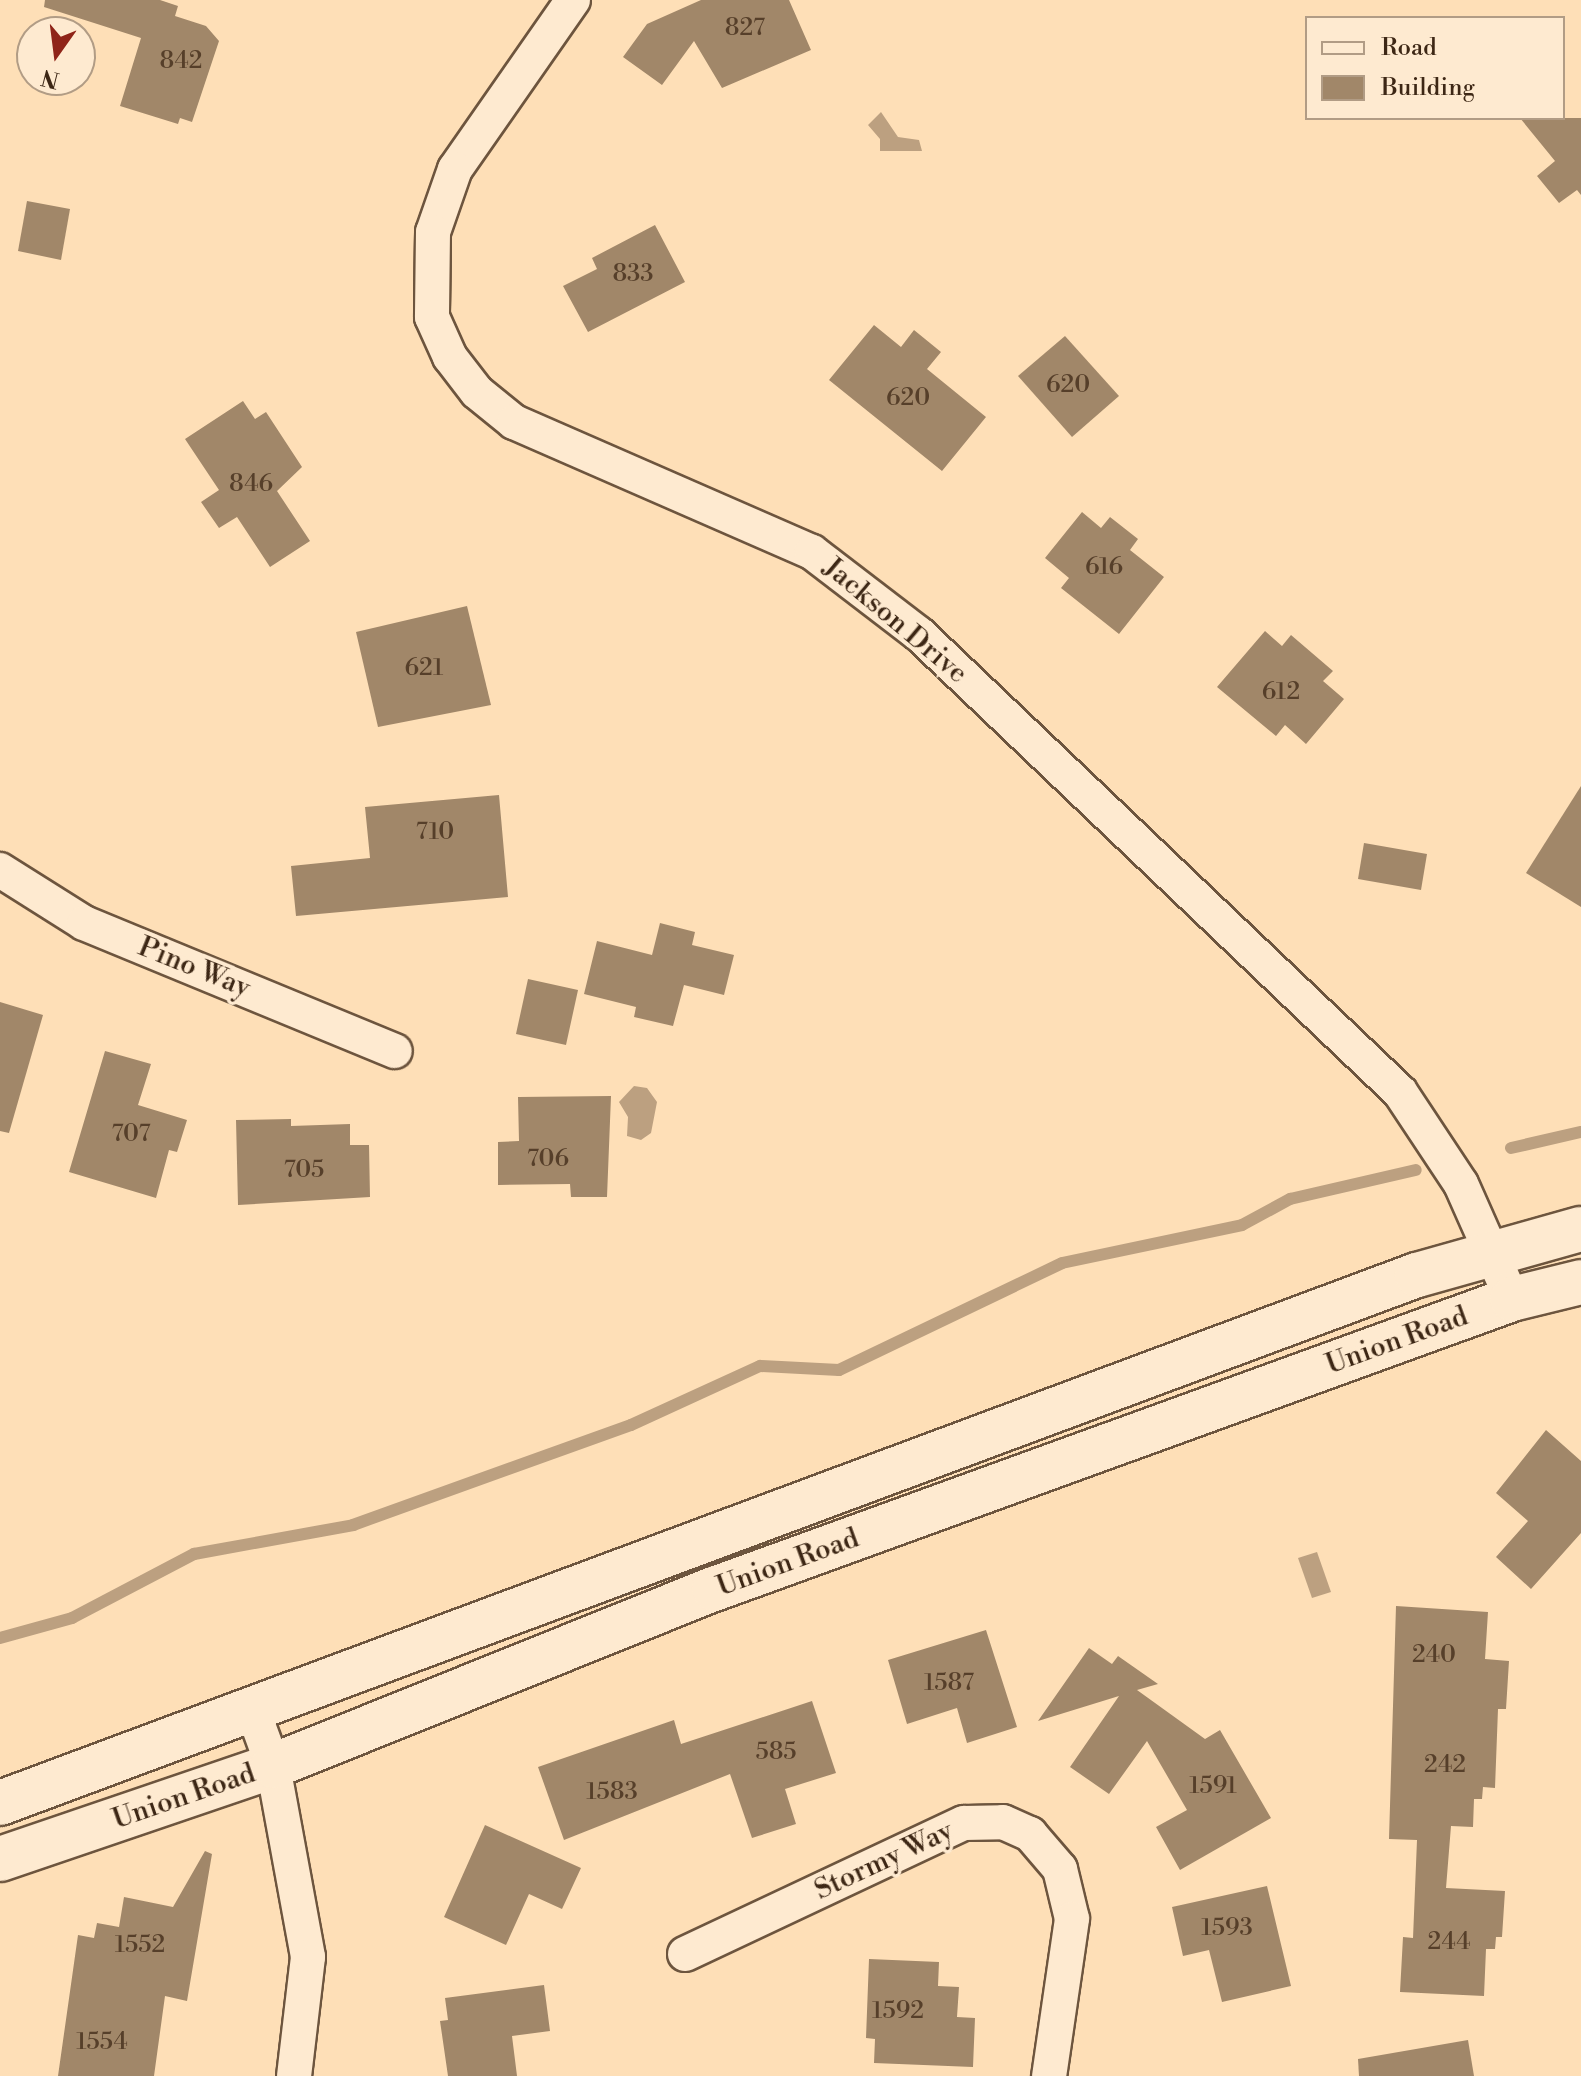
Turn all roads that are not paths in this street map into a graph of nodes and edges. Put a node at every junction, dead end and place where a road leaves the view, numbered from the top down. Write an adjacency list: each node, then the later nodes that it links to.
1 (573, 0): 5 (street, Jackson Drive)
2 (0, 870): 3 (street, Pino Way)
3 (395, 1051)
4 (1581, 1229): 5 (main road, Union Road)
5 (1491, 1252): 7 (street, Jackson Drive); 8 (main road, Union Road)
6 (1581, 1282): 7 (main road, Union Road)
7 (1512, 1299): 9 (main road, Union Road)
8 (253, 1711): 9 (street); 10 (main road, Union Road)
9 (273, 1766): 11 (main road, Union Road); 13 (street)
10 (0, 1803)
11 (0, 1859)
12 (685, 1954): 14 (street, Stormy Way)
13 (294, 2076)
14 (1049, 2076)

